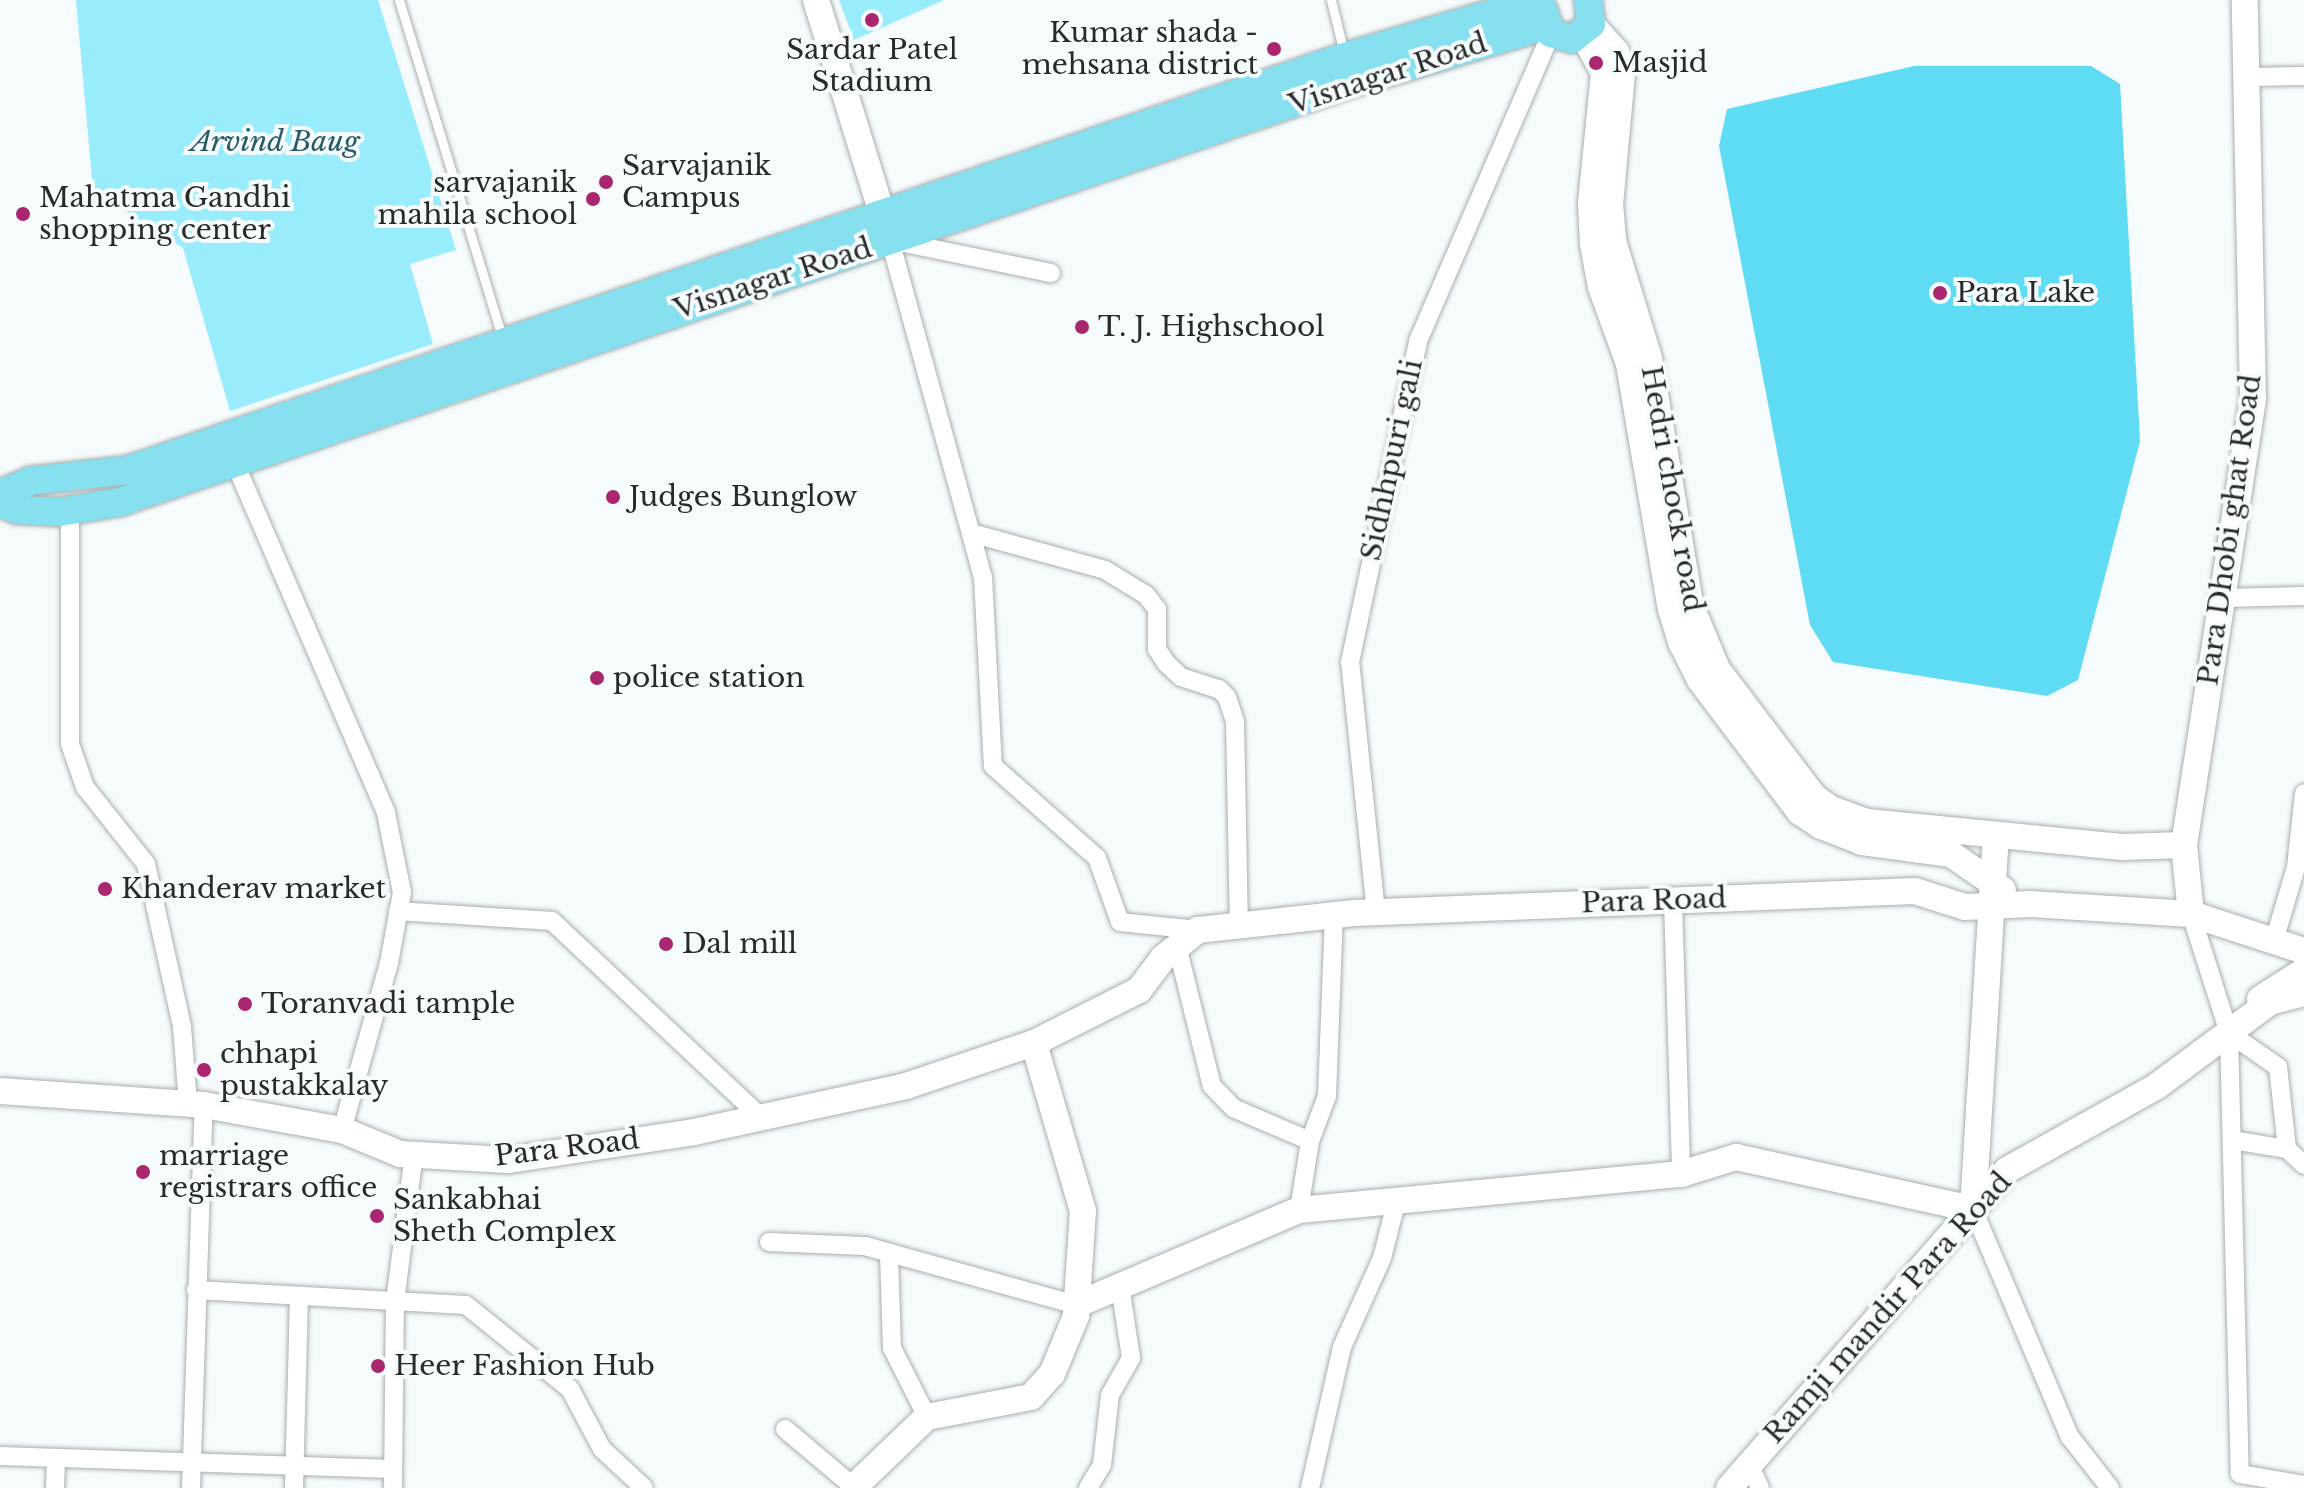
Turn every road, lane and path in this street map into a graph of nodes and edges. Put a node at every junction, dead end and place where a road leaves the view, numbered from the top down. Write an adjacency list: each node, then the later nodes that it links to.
1 (399, 0): 12 (lane)
2 (816, 0): 10 (street)
3 (1331, 0): 7 (lane)
4 (2245, 0): 9 (street, Para Dhobi ghat Road)
5 (1589, 13): 6 (main road); 21 (street, Hedri chock road); 23 (street, Hedri chock road)
6 (1545, 15): 7 (main road, Visnagar Road); 29 (street, Sidhhpuri gali)
7 (1349, 70): 10 (main road, Visnagar Road)
8 (2304, 76): 9 (street)
9 (2250, 77): 19 (street, Para Dhobi ghat Road)
10 (886, 227): 11 (street); 12 (main road, Visnagar Road); 17 (street)
11 (1051, 273)
12 (507, 354): 13 (main road, Visnagar Road)
13 (229, 449): 14 (main road, Visnagar Road); 16 (main road, Visnagar Road); 28 (street)
14 (0, 494)
15 (0, 503): 16 (main road, Visnagar Road)
16 (70, 510): 42 (street)
17 (971, 533): 32 (street); 33 (street)
18 (2304, 596): 19 (street)
19 (2222, 598): 22 (street, Para Dhobi ghat Road)
20 (2304, 793): 24 (street)
21 (1995, 843): 22 (street, Hedri chock road); 23 (street); 26 (street)
22 (2184, 845): 30 (street, Para Dhobi ghat Road)
23 (1969, 863): 25 (street); 26 (street, Hedri chock road)
24 (2300, 867): 34 (street)
25 (1915, 891): 26 (street, Para Road); 27 (street, Para Road)
26 (1991, 895): 30 (street, Hedri chock road); 52 (street)
27 (1673, 900): 29 (street, Para Road); 50 (street)
28 (398, 911): 43 (street); 44 (street)
29 (1376, 912): 31 (street, Para Road)
30 (2191, 914): 34 (street); 39 (street)
31 (1334, 917): 32 (street, Para Road); 46 (street)
32 (1239, 925): 33 (street, Para Road)
33 (1198, 930): 35 (street, Para Road)
34 (2274, 941): 36 (street)
35 (1177, 946): 40 (street, Para Road); 46 (street)
36 (2304, 951)
37 (2304, 971): 39 (street)
38 (2304, 993): 39 (street, Ramji mandir Para Road)
39 (2227, 1029): 45 (street); 47 (street); 52 (street, Ramji mandir Para Road)
40 (1034, 1043): 43 (street, Para Road); 60 (street)
41 (0, 1091): 42 (street, Para Road)
42 (196, 1104): 44 (street, Para Road); 57 (street)
43 (761, 1117): 48 (street, Para Road)
44 (342, 1130): 48 (street, Para Road)
45 (2233, 1140): 47 (street); 69 (street)
46 (1310, 1141): 53 (street)
47 (2287, 1149): 49 (street)
48 (414, 1154): 59 (street)
49 (2304, 1165)
50 (1681, 1174): 51 (street); 52 (street)
51 (1396, 1203): 53 (street); 77 (street)
52 (1973, 1209): 68 (street, Ramji mandir Para Road); 79 (street)
53 (1299, 1210): 56 (street)
54 (769, 1242): 55 (street)
55 (889, 1254): 60 (street); 61 (street)
56 (1120, 1286): 60 (street); 76 (street)
57 (196, 1290): 58 (street); 65 (street)
58 (299, 1298): 59 (street); 66 (street)
59 (395, 1302): 67 (street); 74 (street)
60 (1076, 1305): 61 (street)
61 (927, 1417): 75 (street)
62 (785, 1429): 75 (street)
63 (0, 1456): 64 (street)
64 (56, 1458): 65 (street); 70 (street)
65 (192, 1464): 66 (street); 71 (street)
66 (294, 1466): 67 (street); 72 (street)
67 (393, 1469): 73 (street)
68 (1755, 1476): 78 (street, Ramji mandir Para Road)
69 (2304, 1485)
70 (55, 1488)
71 (191, 1488)
72 (294, 1488)
73 (393, 1488)
74 (644, 1488)
75 (854, 1488)
76 (1088, 1488)
77 (1310, 1488)
78 (1729, 1488)
79 (2110, 1488)

